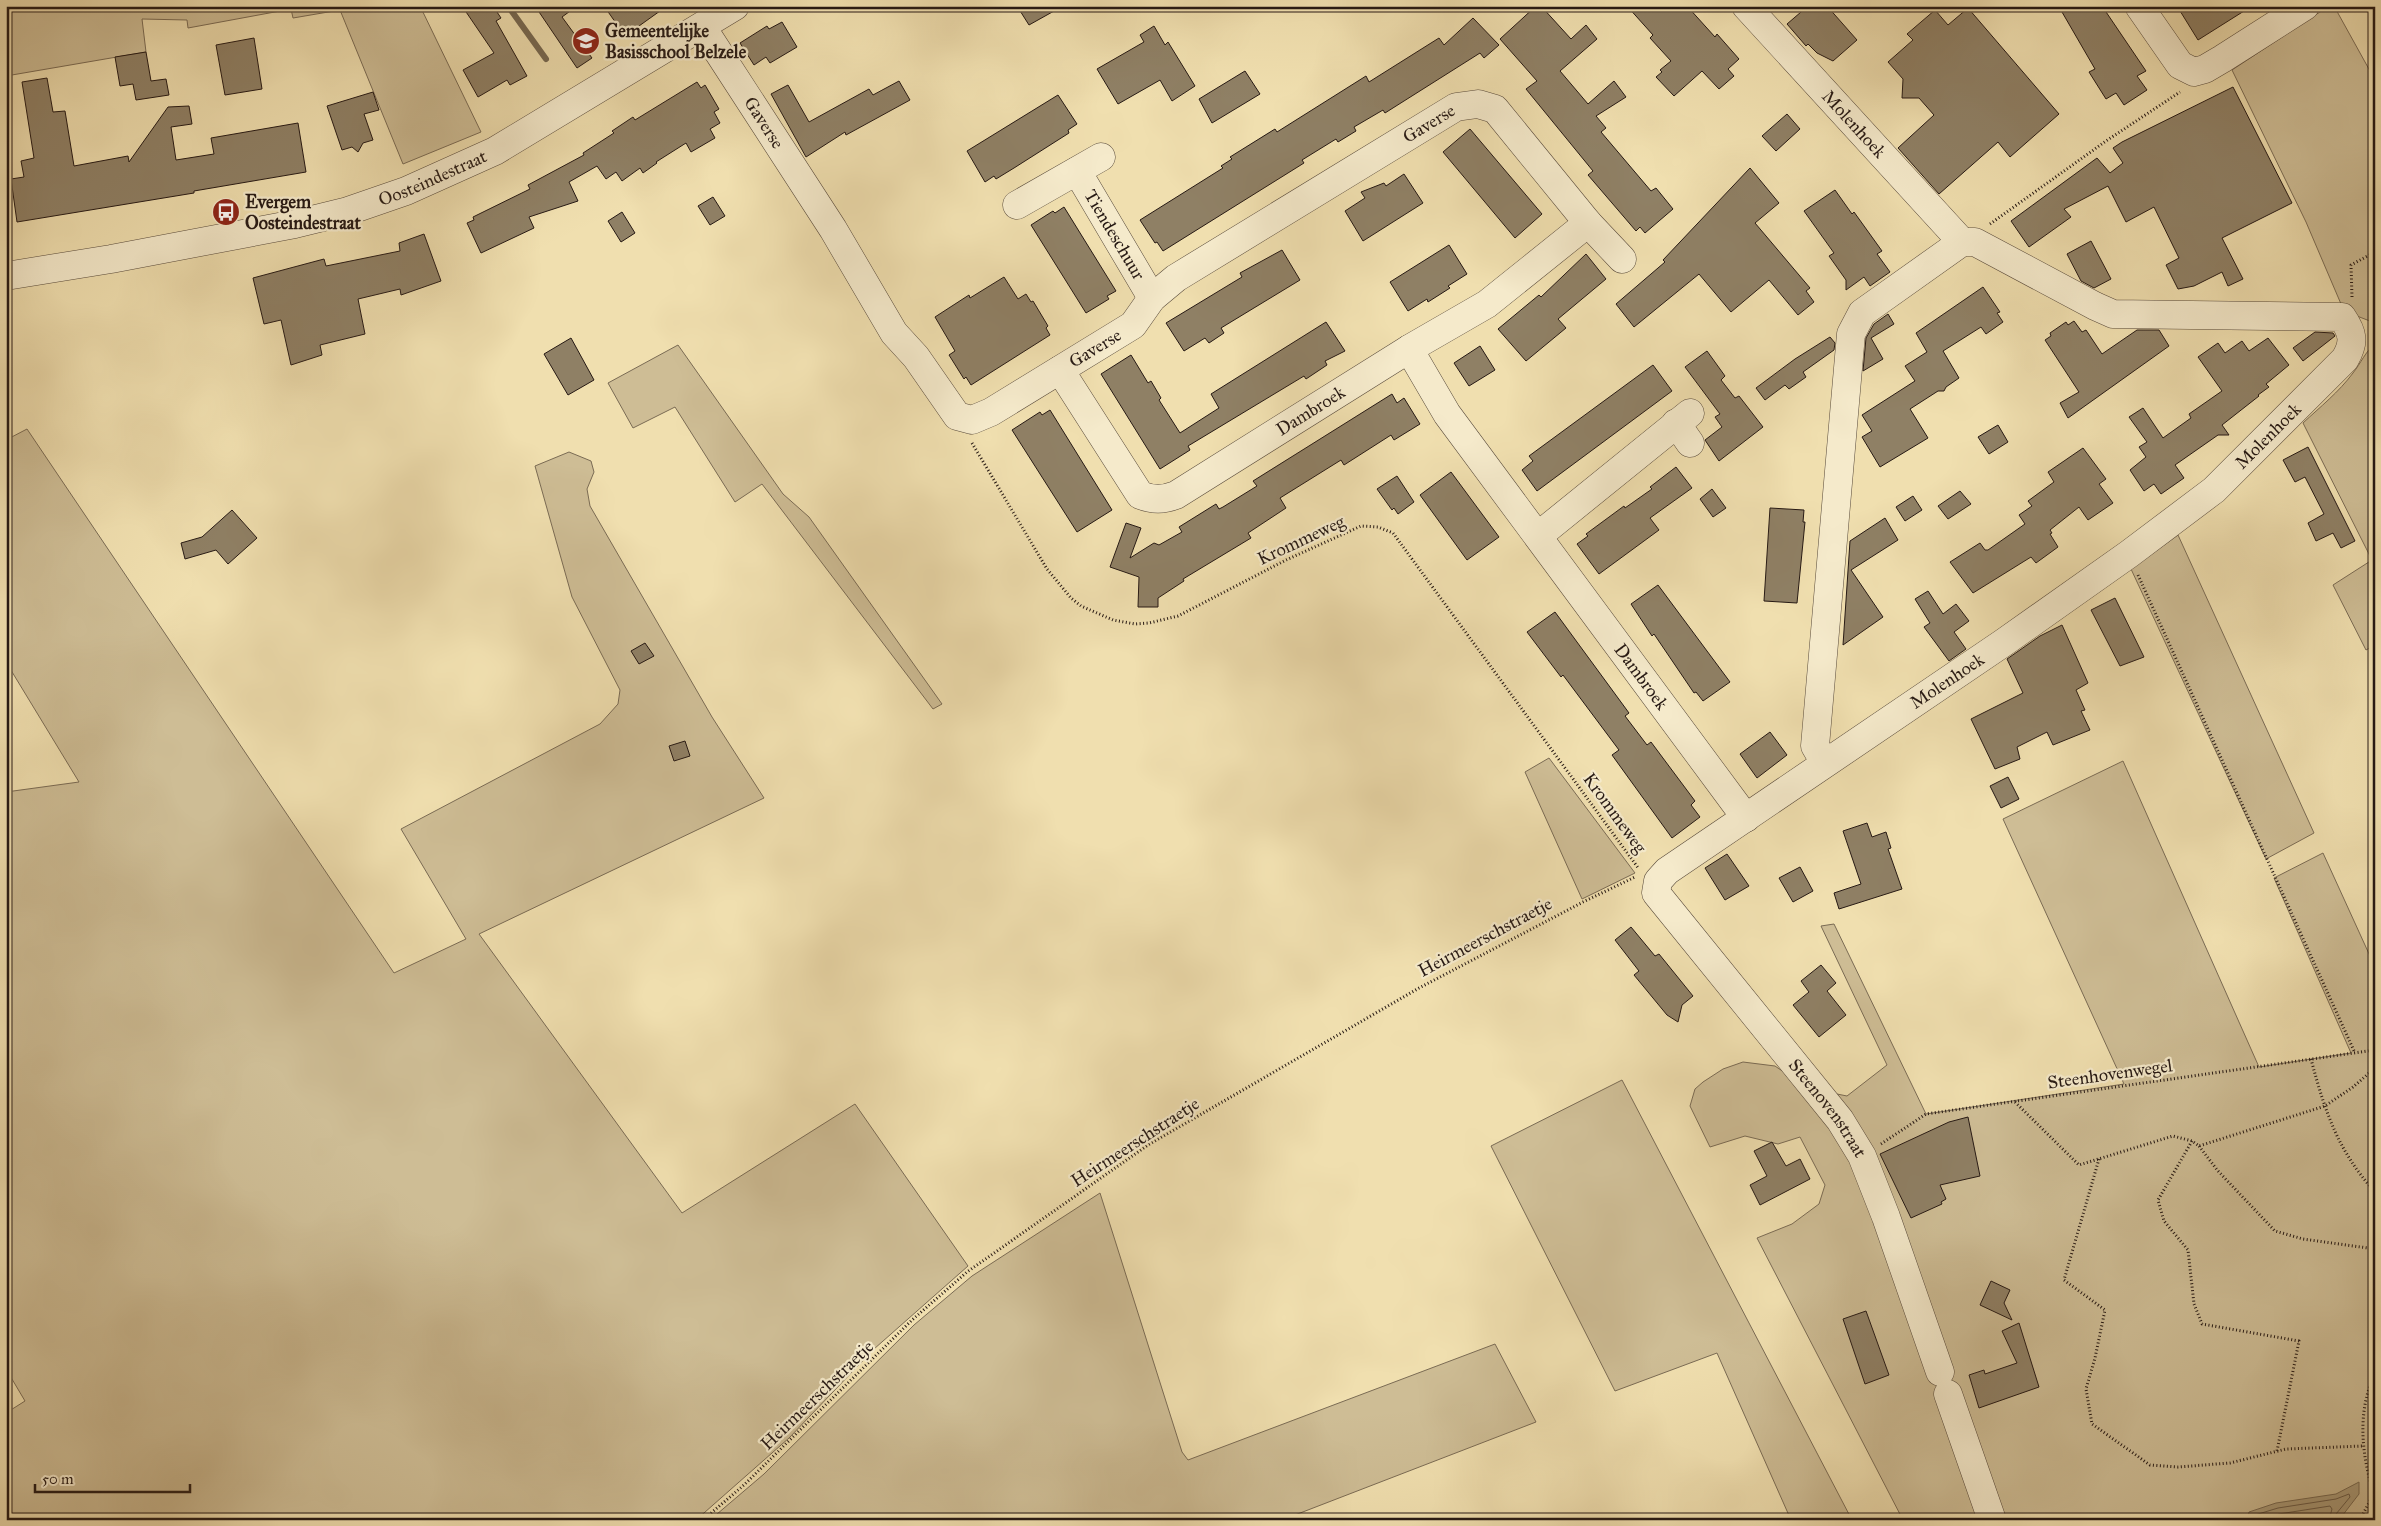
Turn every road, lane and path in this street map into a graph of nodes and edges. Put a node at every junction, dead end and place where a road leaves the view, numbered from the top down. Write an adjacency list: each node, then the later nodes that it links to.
1 (735, 6): 5 (street, Oosteindestraat)
2 (1746, 6): 11 (street, Molenhoek)
3 (2139, 6): 6 (street)
4 (2305, 6): 6 (street)
5 (702, 27): 14 (street, Oosteindestraat); 19 (street, Gaverse)
6 (2187, 68): 11 (path)
7 (1101, 157): 8 (street, Tiendeschuur)
8 (1077, 171): 9 (street, Tiendeschuur); 15 (street, Tiendeschuur)
9 (1017, 205)
10 (1588, 223): 13 (street, Gaverse); 15 (street, Gaverse); 17 (street)
11 (1962, 242): 16 (street); 23 (street)
12 (2375, 252): 16 (path)
13 (1622, 259)
14 (6, 276)
15 (1152, 298): 18 (street, Gaverse)
16 (2348, 326): 22 (street, Molenhoek)
17 (1409, 349): 18 (street, Dambroek); 21 (street, Dambroek)
18 (1060, 370): 19 (street, Gaverse)
19 (957, 416): 25 (path, Krommeweg)
20 (1686, 426): 21 (street)
21 (1538, 536): 24 (street, Dambroek)
22 (2128, 554): 23 (street, Molenhoek); 27 (path)
23 (1825, 763): 24 (street, Molenhoek)
24 (1746, 818): 25 (street, Molenhoek)
25 (1650, 877): 34 (street, Steenovenstraat); 42 (path, Heirmeerschstraetje)
26 (2375, 1050): 27 (path, Steenhovenwegel)
27 (2355, 1053): 28 (path, Steenhovenwegel)
28 (2312, 1059): 30 (path, Steenhovenwegel); 31 (path)
29 (2375, 1068): 31 (path)
30 (2015, 1101): 34 (path, Steenhovenwegel); 35 (path)
31 (2325, 1106): 33 (path); 36 (path)
32 (2192, 1141): 33 (path); 35 (path); 40 (path)
33 (2199, 1146): 37 (path)
34 (1862, 1156): 43 (street, Steenovenstraat)
35 (2099, 1158): 40 (path)
36 (2375, 1192)
37 (2375, 1249)
38 (2375, 1374): 39 (path)
39 (2363, 1446): 40 (path); 41 (path)
40 (2277, 1451)
41 (2374, 1496): 44 (path)
42 (703, 1520)
43 (1992, 1520)
44 (2360, 1520)

